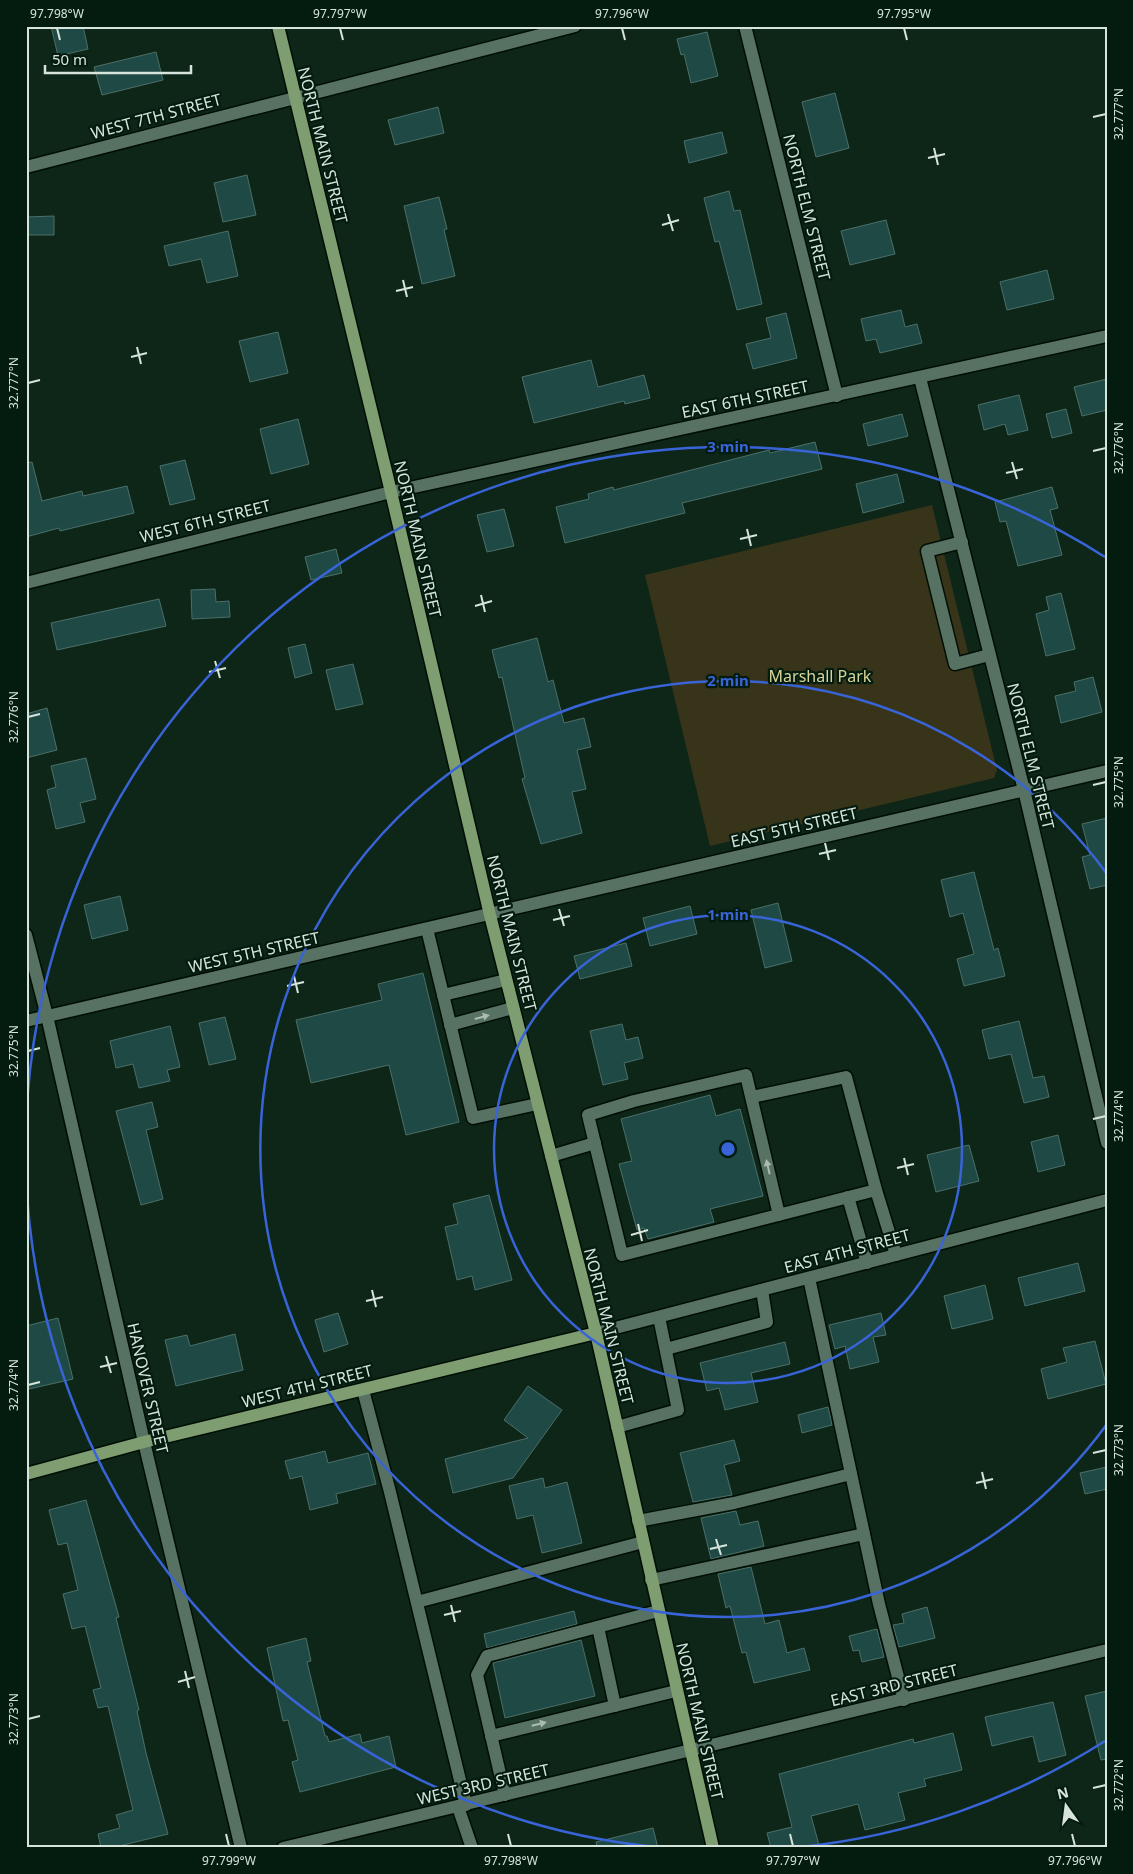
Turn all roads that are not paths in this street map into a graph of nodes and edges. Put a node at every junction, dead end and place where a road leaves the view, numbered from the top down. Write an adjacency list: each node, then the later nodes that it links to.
1 (278, 26): 4 (main road, NORTH MAIN STREET)
2 (575, 26): 4 (street, WEST 7TH STREET)
3 (745, 26): 8 (street, NORTH ELM STREET)
4 (295, 97): 5 (street, WEST 7TH STREET); 9 (main road, NORTH MAIN STREET)
5 (26, 166)
6 (1107, 336): 7 (street, EAST 6TH STREET)
7 (920, 378): 8 (street, EAST 6TH STREET); 10 (street, NORTH ELM STREET)
8 (837, 396): 9 (street, EAST 6TH STREET)
9 (391, 492): 11 (street, WEST 6TH STREET); 15 (main road, NORTH MAIN STREET)
10 (962, 542): 12 (street, NORTH ELM STREET); 12 (street)
11 (26, 583)
12 (989, 655): 14 (street, NORTH ELM STREET)
13 (1107, 771): 14 (street, EAST 5TH STREET)
14 (1024, 790): 15 (street, EAST 5TH STREET); 27 (street, NORTH ELM STREET)
15 (490, 915): 16 (street, WEST 5TH STREET); 18 (main road, NORTH MAIN STREET)
16 (427, 929): 19 (street); 21 (street, WEST 5TH STREET)
17 (26, 935): 21 (street, HANOVER STREET)
18 (506, 980): 19 (street); 20 (main road, NORTH MAIN STREET)
19 (443, 995): 23 (street)
20 (513, 1008): 23 (street, one-way to 20); 25 (main road, NORTH MAIN STREET)
21 (47, 1016): 22 (street, WEST 5TH STREET); 42 (street, HANOVER STREET)
22 (26, 1021)
23 (450, 1026): 25 (street)
24 (752, 1097): 26 (street); 29 (street); 32 (street, one-way to 24)
25 (538, 1104): 28 (main road, NORTH MAIN STREET)
26 (595, 1143): 28 (street); 32 (street)
27 (1107, 1143)
28 (551, 1156): 38 (main road, NORTH MAIN STREET)
29 (876, 1190): 30 (street); 33 (street)
30 (848, 1197): 32 (street); 34 (street)
31 (1107, 1200): 33 (street, EAST 4TH STREET)
32 (779, 1215)
33 (896, 1255): 34 (street, EAST 4TH STREET)
34 (867, 1263): 35 (street, EAST 4TH STREET)
35 (809, 1278): 36 (street, EAST 4TH STREET); 44 (street)
36 (762, 1290): 37 (street, EAST 4TH STREET); 39 (street)
37 (659, 1317): 38 (street, EAST 4TH STREET); 39 (street)
38 (596, 1333): 40 (main road, WEST 4TH STREET); 41 (main road, NORTH MAIN STREET)
39 (666, 1349): 41 (street)
40 (363, 1390): 42 (main road, WEST 4TH STREET); 49 (street)
41 (617, 1427): 45 (main road, NORTH MAIN STREET)
42 (144, 1442): 43 (main road, WEST 4TH STREET); 60 (street, HANOVER STREET)
43 (26, 1474)
44 (851, 1474): 45 (street); 46 (street)
45 (638, 1521): 47 (main road, NORTH MAIN STREET)
46 (864, 1534): 48 (street); 54 (street)
47 (643, 1542): 48 (main road, NORTH MAIN STREET); 49 (street)
48 (651, 1580): 50 (main road, NORTH MAIN STREET)
49 (417, 1602): 59 (street)
50 (658, 1611): 51 (street); 53 (main road, NORTH MAIN STREET)
51 (598, 1627): 55 (street); 56 (street)
52 (1107, 1650): 54 (street, EAST 3RD STREET)
53 (676, 1691): 55 (street); 57 (main road, NORTH MAIN STREET)
54 (904, 1700): 57 (street, EAST 3RD STREET)
55 (615, 1706): 56 (street, one-way to 55)
56 (491, 1736): 58 (street)
57 (690, 1752): 58 (street, WEST 3RD STREET); 63 (main road, NORTH MAIN STREET)
58 (505, 1795): 59 (street, WEST 3RD STREET)
59 (462, 1806): 61 (street, WEST 3RD STREET); 62 (street)
60 (241, 1848)
61 (283, 1848)
62 (472, 1848)
63 (713, 1848)

